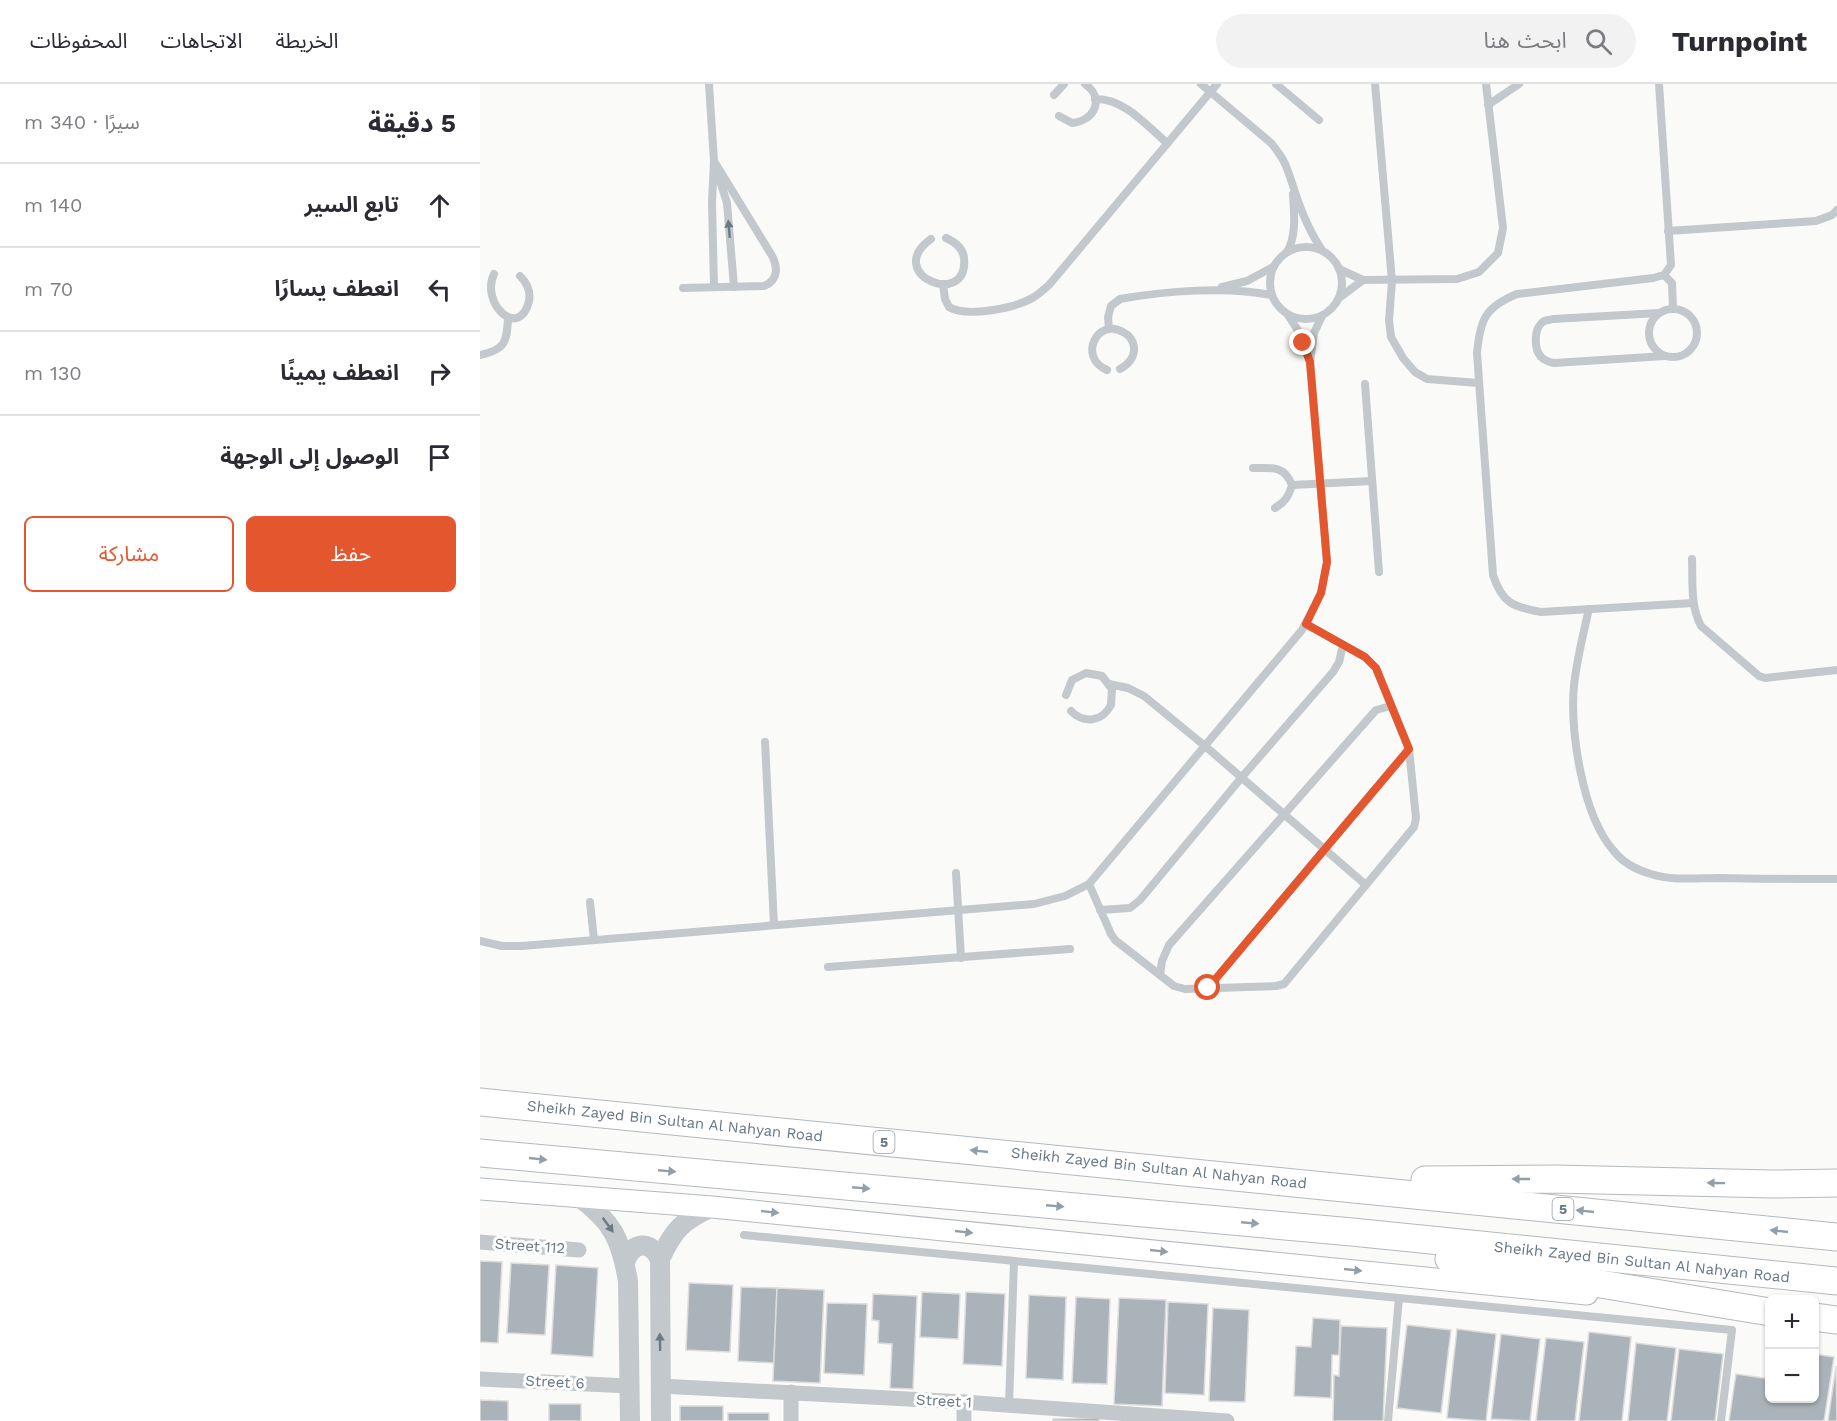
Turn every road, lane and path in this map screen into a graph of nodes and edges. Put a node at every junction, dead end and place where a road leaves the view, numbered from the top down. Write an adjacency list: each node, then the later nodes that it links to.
1 (709, 84): 18 (lane)
2 (1064, 84): 12 (lane)
3 (1085, 84): 13 (lane)
4 (1201, 84): 11 (lane)
5 (1217, 84): 11 (lane)
6 (1276, 84): 16 (lane)
7 (1375, 84): 32 (lane)
8 (1486, 84): 14 (lane)
9 (1519, 84): 14 (lane)
10 (1659, 84): 21 (lane)
11 (1210, 92): 17 (lane); 19 (lane)
12 (1054, 95)
13 (1095, 99): 15 (lane); 17 (lane)
14 (1488, 105): 32 (lane)
15 (1059, 116)
16 (1319, 120)
17 (1167, 143): 33 (lane)
18 (714, 161): 34 (lane); 35 (lane, one-way to 18); 35 (lane)
19 (1293, 187): 24 (lane); 25 (lane)
20 (1837, 210): 21 (lane)
21 (1668, 231): 29 (lane)
22 (946, 238): 33 (lane)
23 (931, 239): 33 (lane)
24 (1322, 251): 25 (lane); 27 (lane)
25 (1287, 252): 26 (lane)
26 (1273, 267): 38 (lane); 39 (lane)
27 (1339, 269): 31 (lane); 40 (lane)
28 (494, 274): 37 (lane)
29 (1664, 274): 42 (lane); 53 (lane)
30 (520, 276): 46 (lane)
31 (1363, 280): 32 (lane); 40 (lane)
32 (1392, 280): 53 (lane)
33 (943, 284)
34 (714, 287): 35 (lane); 36 (lane)
35 (734, 287)
36 (684, 288)
37 (482, 290)
38 (1212, 290): 39 (lane); 47 (lane)
39 (1271, 295): 44 (lane)
40 (1338, 299): 45 (lane)
41 (487, 309): 46 (lane)
42 (1673, 309): 43 (lane); 49 (lane)
43 (1659, 313): 49 (lane); 49 (lane)
44 (1287, 314): 45 (lane); 50 (lane)
45 (1322, 316): 50 (lane)
46 (508, 318): 48 (lane)
47 (1109, 329): 51 (lane); 52 (lane)
48 (480, 355)
49 (1665, 356)
50 (1310, 362): 57 (lane)
51 (1120, 369)
52 (1107, 370)
53 (1479, 383): 63 (lane)
54 (1365, 384): 56 (lane)
55 (1253, 468): 58 (lane)
56 (1372, 482): 57 (lane); 61 (lane)
57 (1320, 484): 58 (lane); 64 (lane)
58 (1292, 485): 59 (lane)
59 (1275, 508)
60 (1692, 559): 62 (lane)
61 (1379, 572)
62 (1693, 603): 63 (lane); 66 (lane)
63 (1590, 609): 78 (lane)
64 (1306, 624): 65 (lane); 72 (lane)
65 (1343, 645): 69 (lane); 74 (lane)
66 (1837, 670)
67 (1109, 684): 68 (lane); 70 (lane); 72 (lane)
68 (1066, 695)
69 (1391, 706): 73 (lane); 75 (lane)
70 (1071, 711)
71 (765, 742): 84 (lane)
72 (1205, 746): 74 (lane); 79 (lane)
73 (1409, 749): 76 (lane); 80 (lane)
74 (1242, 777): 75 (lane); 82 (lane)
75 (1285, 815): 76 (lane); 90 (lane)
76 (1323, 849): 80 (lane); 91 (lane)
77 (956, 873): 83 (lane)
78 (1837, 879)
79 (1089, 884): 82 (lane); 83 (lane)
80 (1366, 885): 91 (lane)
81 (590, 902): 85 (lane)
82 (1100, 910): 90 (lane)
83 (958, 911): 84 (lane); 88 (lane)
84 (774, 925): 85 (lane)
85 (594, 940): 86 (lane)
86 (480, 941)
87 (1070, 949): 88 (lane)
88 (961, 958): 89 (lane)
89 (828, 967)
90 (1160, 975): 91 (lane)
91 (1208, 988)
92 (480, 1102): 94 (highway, Sheikh Zayed Bin Sultan Al Nahyan Road / 5, one-way to 92)
93 (480, 1153): 99 (highway, Sheikh Zayed Bin Sultan Al Nahyan Road, one-way to 99)
94 (1288, 1181): 95 (highway, one-way to 94); 101 (highway, Sheikh Zayed Bin Sultan Al Nahyan Road / 5, one-way to 94)
95 (1837, 1183)
96 (480, 1189): 97 (main road)
97 (579, 1197): 98 (main road); 106 (street, one-way to 106)
98 (712, 1207): 104 (street); 109 (main road, one-way to 109)
99 (1352, 1232): 107 (highway, Sheikh Zayed Bin Sultan Al Nahyan Road); 109 (highway)
100 (744, 1235): 105 (lane)
101 (1837, 1237)
102 (480, 1242): 103 (street, Street 112)
103 (579, 1250)
104 (660, 1259): 106 (street); 114 (street, one-way to 104)
105 (1014, 1261): 108 (lane); 117 (lane)
106 (625, 1262): 113 (street)
107 (1837, 1281)
108 (1398, 1298): 124 (lane); 125 (lane)
109 (1760, 1311)
110 (1819, 1318): 111 (highway)
111 (1837, 1320)
112 (480, 1379): 113 (street, Street 6)
113 (629, 1386): 119 (street)
114 (661, 1386): 115 (street, Street 1); 120 (street)
115 (791, 1392): 116 (street, Street 1); 121 (street)
116 (964, 1402): 117 (street, Street 1); 122 (street)
117 (1009, 1405): 118 (street, Street 1)
118 (1137, 1417): 123 (street, Street 1)
119 (630, 1421)
120 (661, 1421)
121 (791, 1421)
122 (964, 1421)
123 (1227, 1421)
124 (1388, 1421)
125 (1721, 1421)

